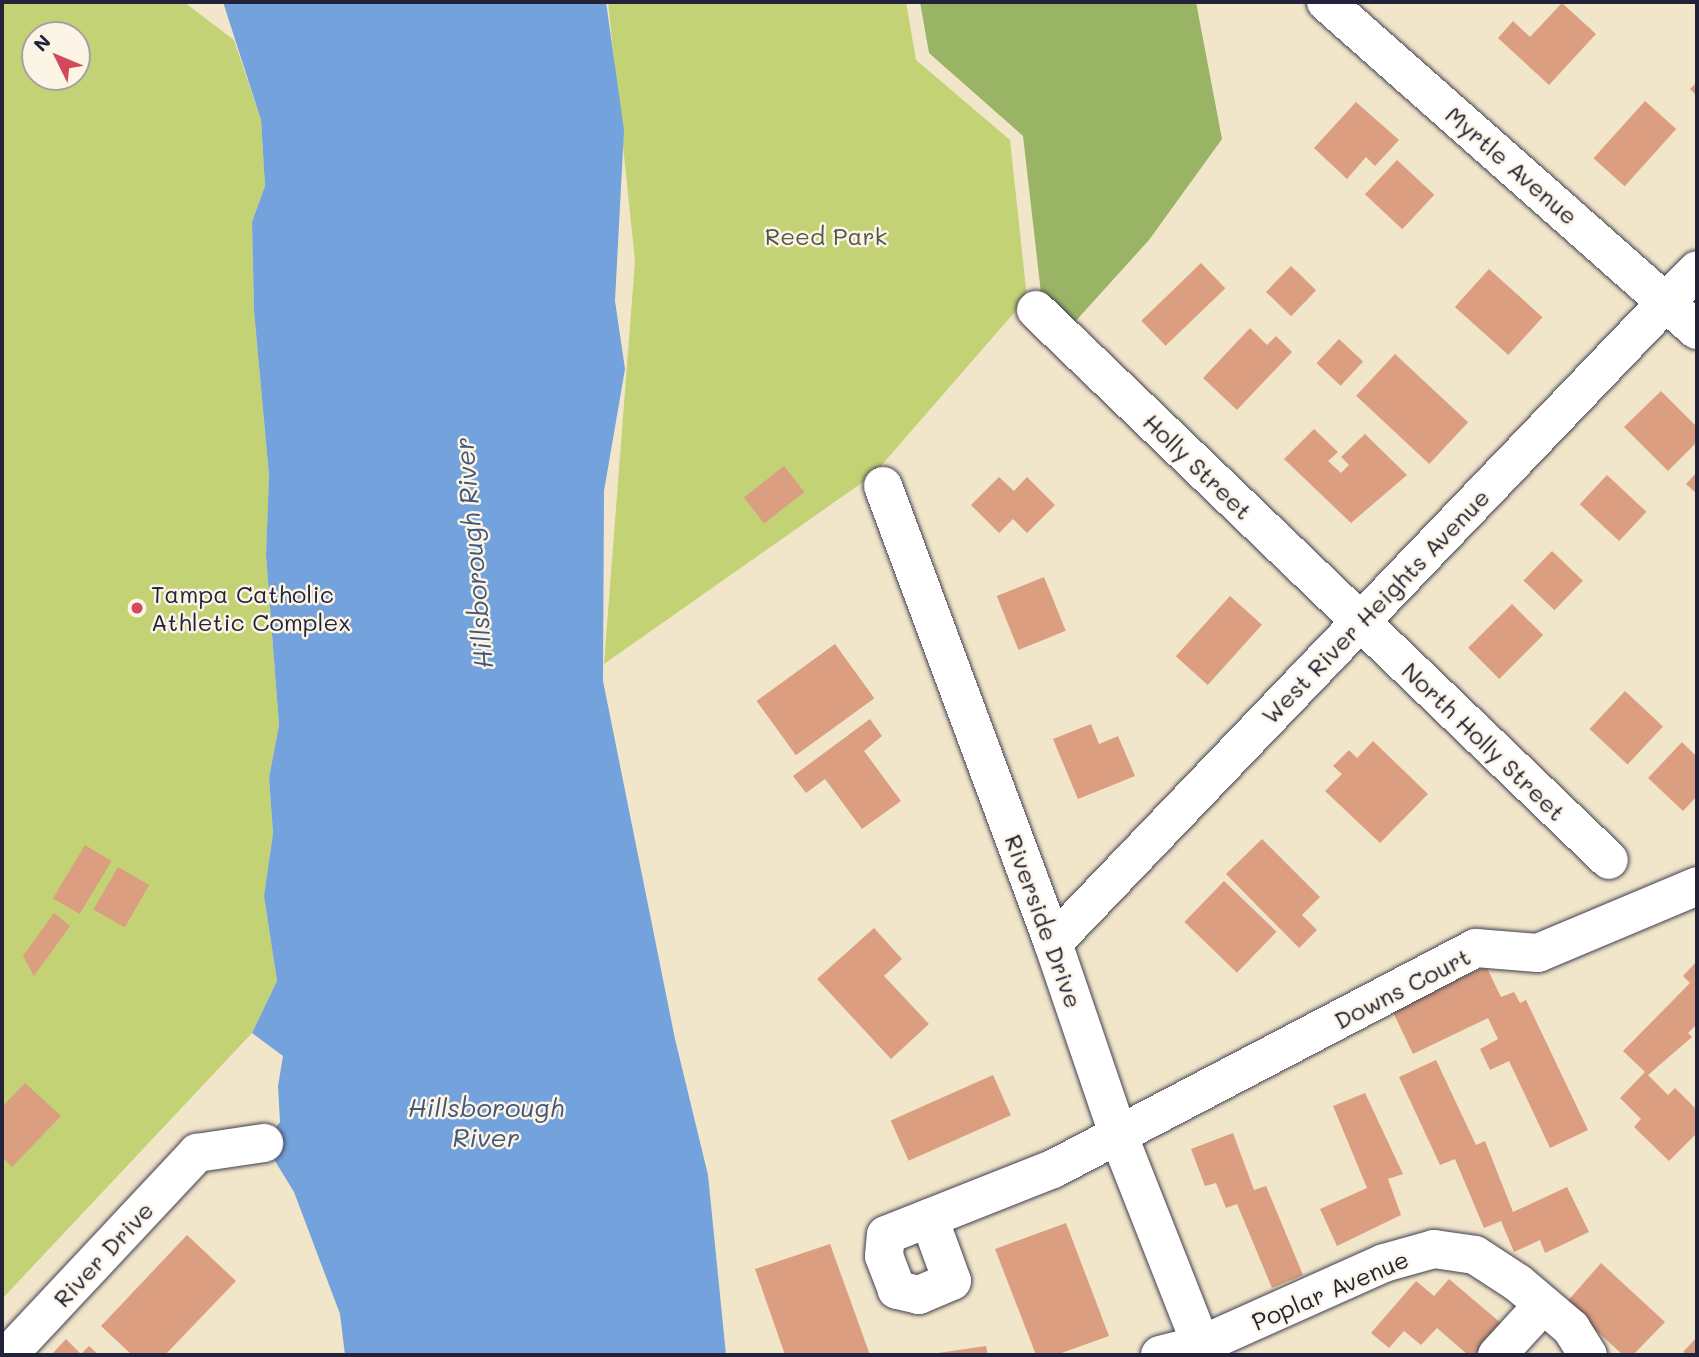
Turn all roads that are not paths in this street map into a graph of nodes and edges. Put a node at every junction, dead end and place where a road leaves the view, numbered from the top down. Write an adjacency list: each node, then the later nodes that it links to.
1 (1326, 2): 3 (street, Myrtle Avenue)
2 (1697, 270): 3 (street, West River Heights Avenue)
3 (1667, 301): 5 (street, Myrtle Avenue); 7 (street, West River Heights Avenue)
4 (1036, 310): 7 (street, Holly Street)
5 (1697, 330)
6 (883, 486): 10 (street, Riverside Drive)
7 (1360, 622): 8 (street, North Holly Street); 10 (street, West River Heights Avenue)
8 (1609, 860)
9 (1697, 886): 11 (street, Downs Court)
10 (1054, 943): 11 (street, Riverside Drive)
11 (1118, 1134): 13 (street, Downs Court); 15 (street, Riverside Drive)
12 (264, 1143): 16 (street, River Drive)
13 (929, 1218)
14 (1543, 1305): 15 (street, Poplar Avenue); 18 (street); 19 (street, Poplar Avenue)
15 (1204, 1349): 17 (street, Poplar Avenue)
16 (8, 1355)
17 (1160, 1355)
18 (1497, 1355)
19 (1588, 1355)

